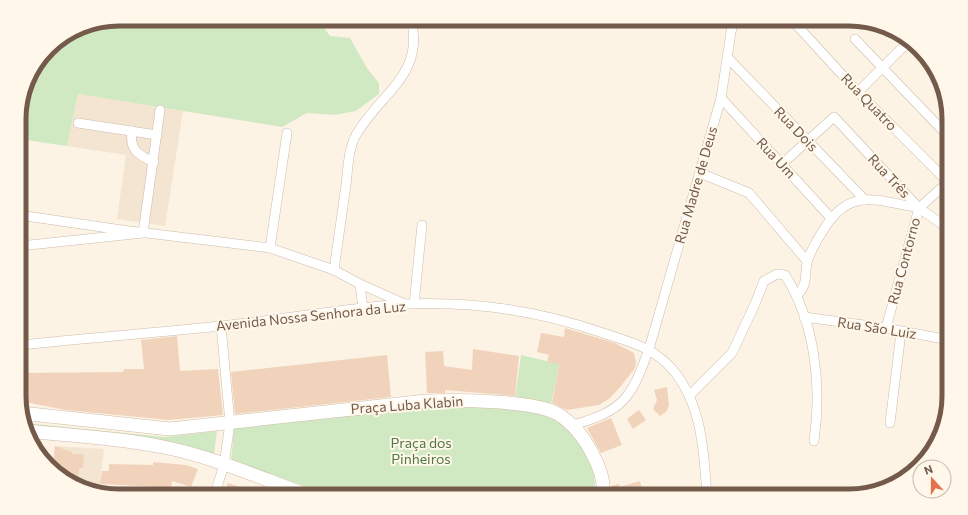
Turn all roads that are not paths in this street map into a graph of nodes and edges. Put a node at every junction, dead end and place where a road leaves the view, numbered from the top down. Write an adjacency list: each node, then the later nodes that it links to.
1 (412, 26): 32 (street)
2 (732, 26): 6 (street, Rua Madre de Deus)
3 (797, 26): 8 (street, Rua Quatro)
4 (855, 39): 7 (street)
5 (905, 45): 7 (street)
6 (728, 58): 9 (street, Rua Madre de Deus); 16 (street, Rua Dois)
7 (883, 68): 8 (street); 12 (street)
8 (858, 92): 20 (street, Rua Quatro)
9 (721, 98): 18 (street, Rua Um); 19 (street, Rua Madre de Deus)
10 (160, 110): 15 (street)
11 (78, 123): 13 (street)
12 (942, 130)
13 (132, 131): 15 (street); 17 (street)
14 (287, 133): 30 (street)
15 (157, 135): 17 (street)
16 (808, 141): 18 (street); 22 (street, Rua Dois); 23 (street, Rua Três)
17 (154, 162): 28 (street)
18 (782, 164): 25 (street, Rua Um)
19 (700, 173): 31 (street); 43 (street, Rua Madre de Deus)
20 (942, 176)
21 (942, 187): 23 (street)
22 (865, 200): 23 (street, Rua Contorno); 25 (street, Rua Contorno)
23 (919, 208): 27 (street, Rua Três); 39 (street, Rua Contorno)
24 (26, 216): 28 (street)
25 (831, 218): 31 (street, Rua Contorno)
26 (422, 225): 35 (street)
27 (942, 225)
28 (143, 233): 29 (street); 30 (street)
29 (26, 245)
30 (270, 248): 32 (street)
31 (807, 261): 34 (street, Rua Contorno)
32 (334, 270): 33 (street)
33 (360, 284): 35 (street); 36 (street)
34 (797, 296): 37 (street); 44 (street)
35 (410, 304): 36 (street, Avenida Nossa Senhora da Luz); 43 (street, Avenida Nossa Senhora da Luz)
36 (363, 308): 38 (street, Avenida Nossa Senhora da Luz)
37 (804, 317): 39 (street, Rua São Luiz); 50 (street)
38 (221, 326): 42 (street, Avenida Nossa Senhora da Luz); 46 (street)
39 (886, 328): 40 (street, Rua São Luiz)
40 (901, 332): 41 (street, Rua São Luiz); 47 (street)
41 (942, 339)
42 (26, 344)
43 (649, 349): 44 (street, Avenida Nossa Senhora da Luz); 48 (street, Rua Madre de Deus)
44 (690, 395): 55 (street, Avenida Nossa Senhora da Luz)
45 (28, 414): 46 (main road, Praça Luba Klabin)
46 (230, 423): 48 (main road, Praça Luba Klabin); 51 (street)
47 (890, 423)
48 (573, 425): 54 (main road, Praça Luba Klabin)
49 (33, 432): 51 (main road)
50 (814, 441)
51 (224, 465): 52 (street); 53 (main road)
52 (216, 489)
53 (291, 489)
54 (603, 489)
55 (706, 489)

